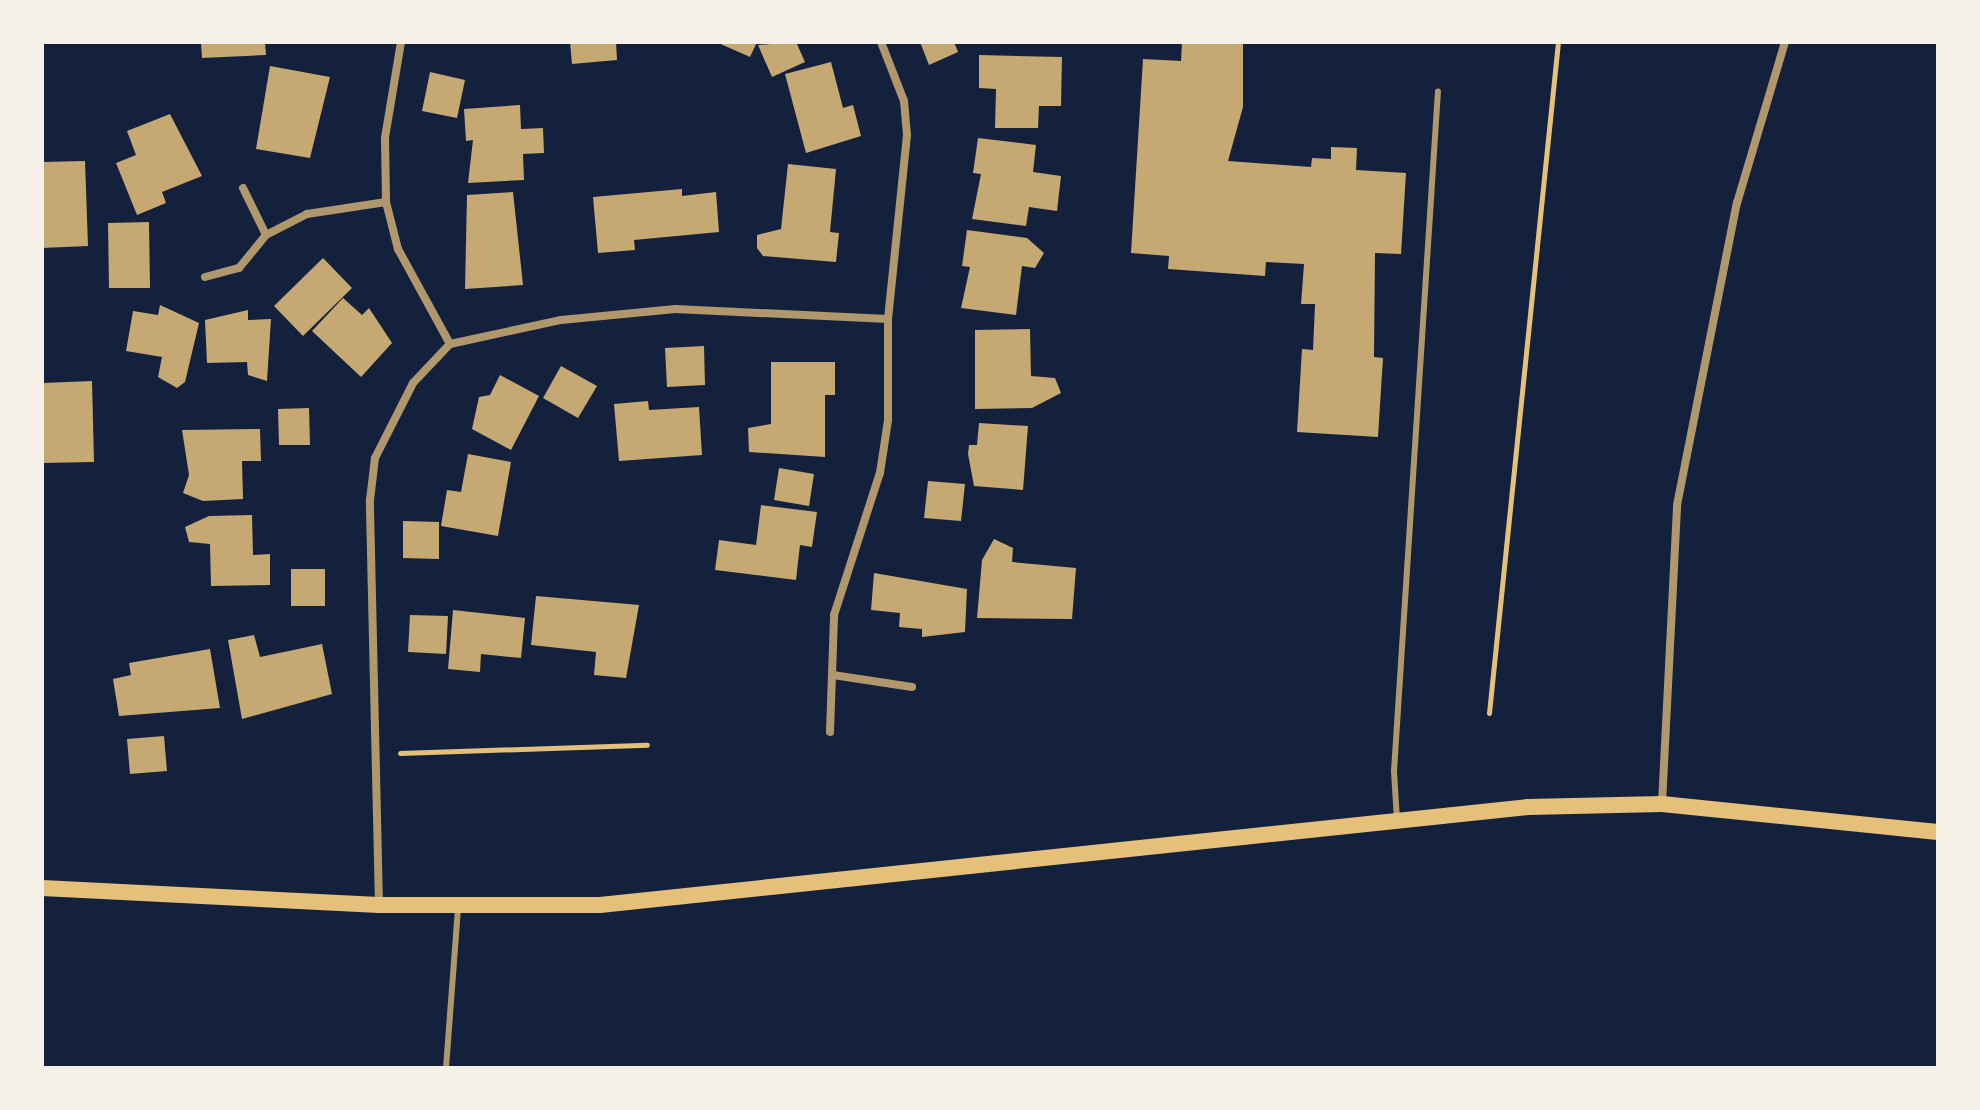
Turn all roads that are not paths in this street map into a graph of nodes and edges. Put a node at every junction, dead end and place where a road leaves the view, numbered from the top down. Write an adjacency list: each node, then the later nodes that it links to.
1 (401, 42): 6 (street)
2 (881, 42): 9 (street)
3 (1785, 42): 14 (street)
4 (1438, 91): 15 (lane)
5 (243, 188): 7 (street)
6 (386, 202): 7 (street); 10 (street)
7 (266, 235): 8 (street)
8 (205, 277)
9 (888, 319): 10 (street); 11 (street)
10 (450, 344): 18 (street)
11 (833, 675): 12 (street); 13 (street)
12 (912, 687)
13 (830, 732)
14 (1662, 804): 15 (main road); 16 (main road)
15 (1397, 820): 19 (main road)
16 (1938, 832)
17 (42, 888): 18 (main road)
18 (379, 905): 19 (main road)
19 (458, 907): 20 (lane)
20 (446, 1068)

